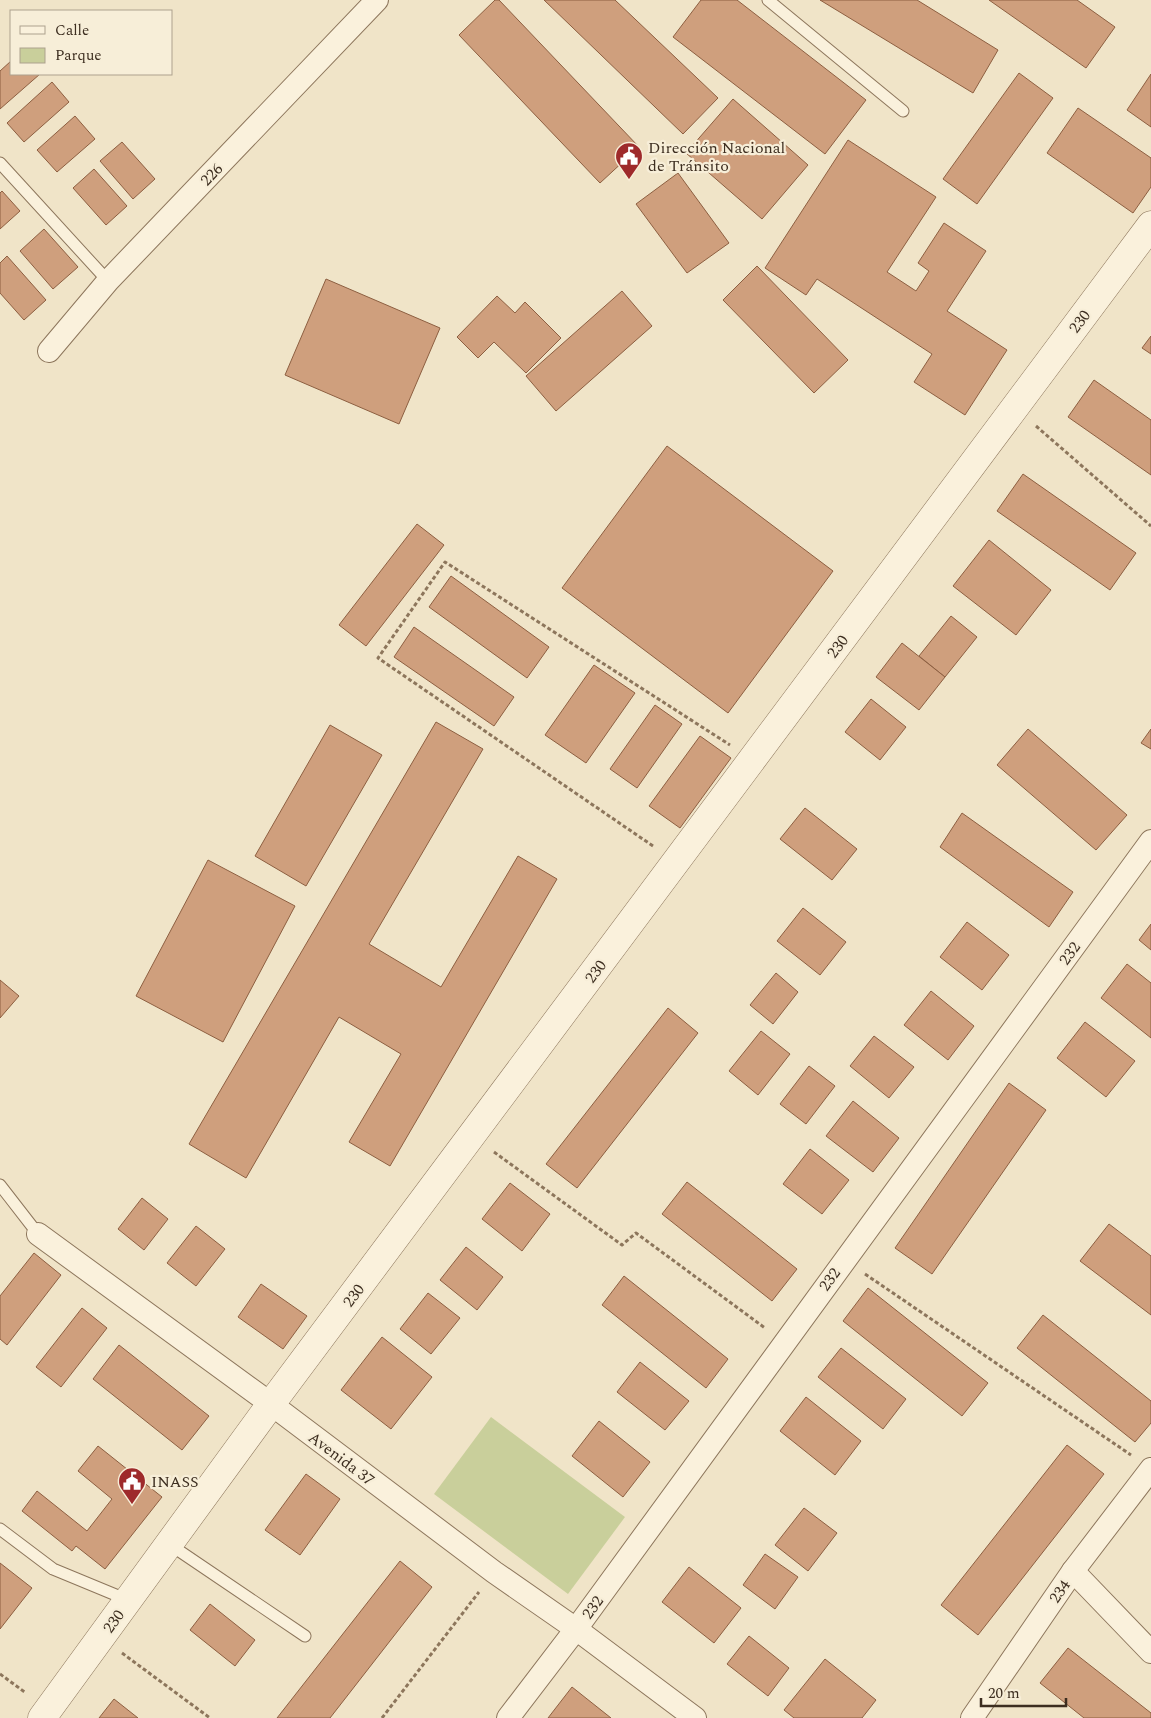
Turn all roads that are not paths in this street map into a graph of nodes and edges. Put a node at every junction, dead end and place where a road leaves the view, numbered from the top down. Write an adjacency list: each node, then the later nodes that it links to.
1 (377, 0): 6 (street, 226)
2 (768, 0): 3 (lane)
3 (903, 111)
4 (0, 163): 6 (lane)
5 (1151, 225): 11 (street, 230)
6 (108, 281): 7 (street, 226)
7 (49, 351)
8 (1151, 841): 17 (street, 232)
9 (0, 1185): 10 (lane, Avenida 37)
10 (38, 1234): 11 (street, Avenida 37)
11 (271, 1404): 14 (street, 230); 17 (street, Avenida 37)
12 (1143, 1463): 15 (street, 234)
13 (0, 1530): 16 (lane)
14 (169, 1544): 16 (street, 230); 18 (lane)
15 (1073, 1571): 19 (street); 23 (street, 234)
16 (128, 1600): 20 (street, 230)
17 (576, 1628): 21 (street, 232); 22 (street, Avenida 37)
18 (305, 1636)
19 (1151, 1652)
20 (42, 1718)
21 (508, 1718)
22 (695, 1718)
23 (972, 1718)

